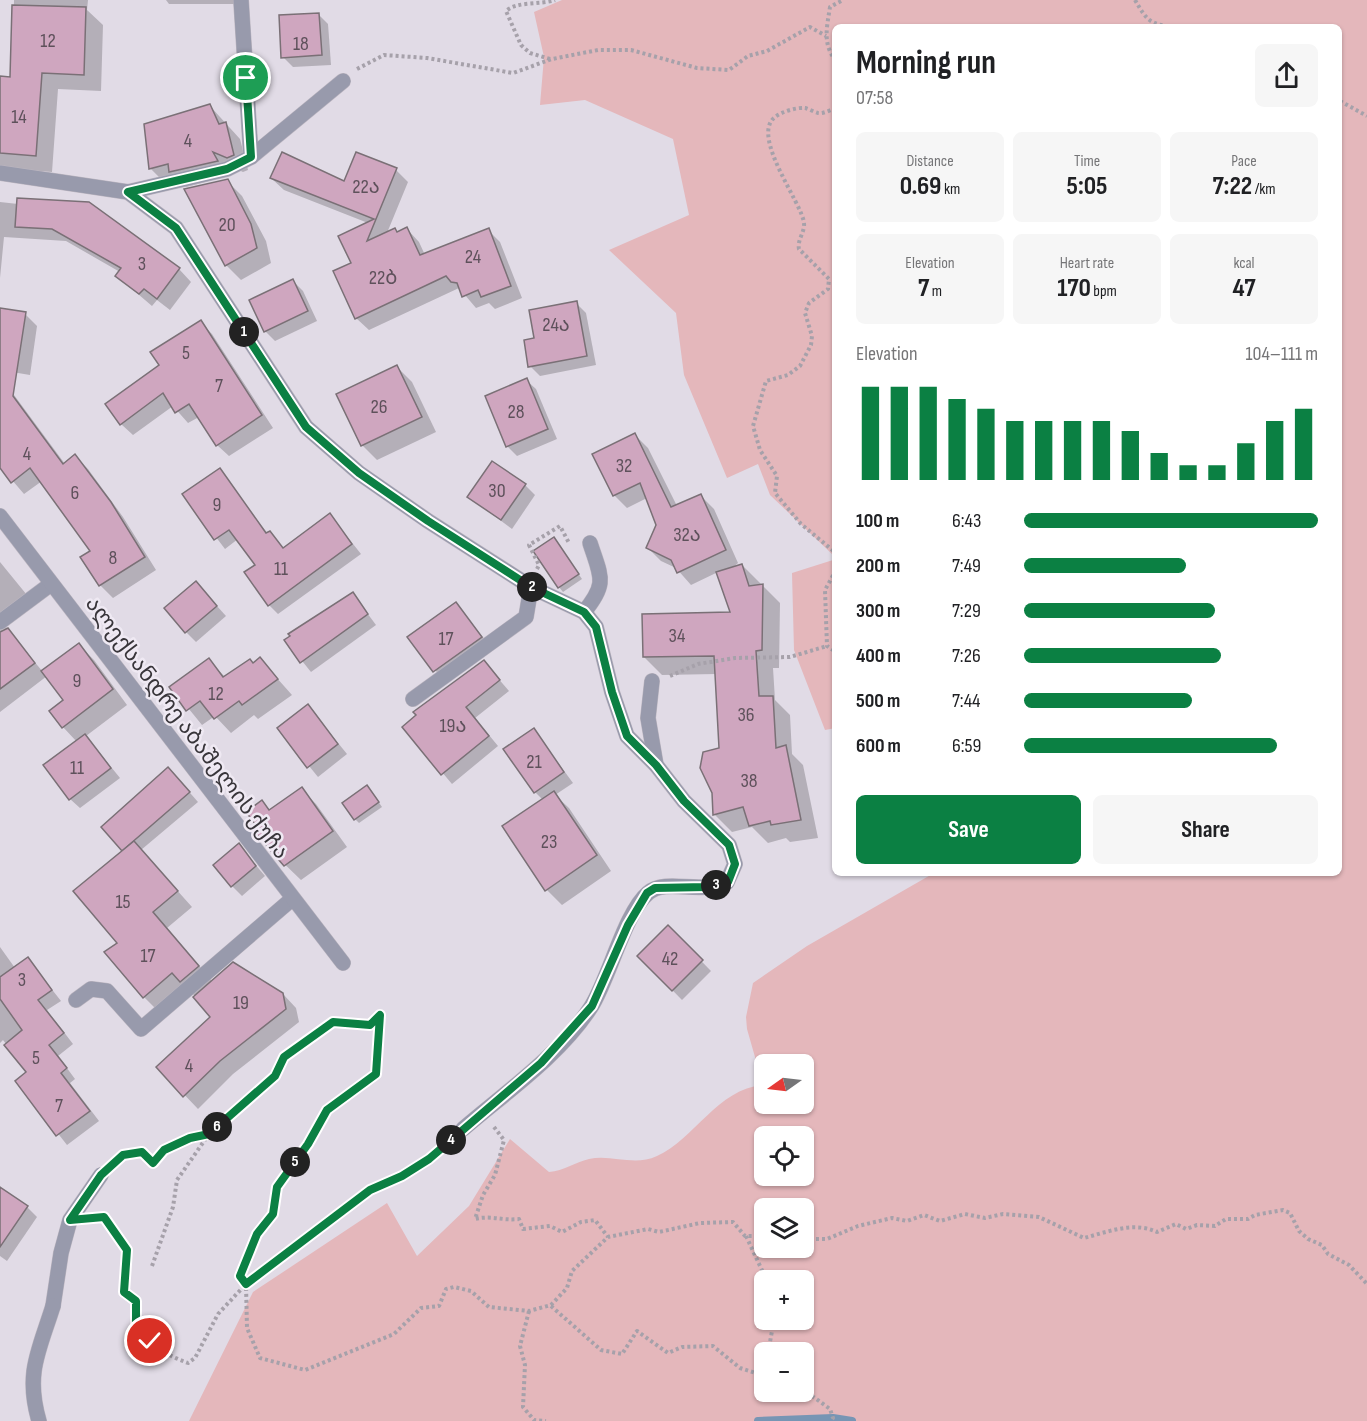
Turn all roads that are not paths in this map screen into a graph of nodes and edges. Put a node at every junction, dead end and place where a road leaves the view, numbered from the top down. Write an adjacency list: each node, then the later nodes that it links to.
1 (241, 0): 3 (street)
2 (344, 81): 3 (street)
3 (251, 157): 5 (street)
4 (0, 173): 5 (street)
5 (128, 192): 9 (street)
6 (0, 516): 8 (street, ალექსანდრე აბაშელის ქუჩა)
7 (590, 543): 10 (street)
8 (51, 584): 11 (street); 15 (street, ალექსანდრე აბაშელის ქუჩა)
9 (531, 587): 10 (street); 13 (street)
10 (584, 612): 14 (street)
11 (0, 622)
12 (652, 681): 14 (street)
13 (413, 699)
14 (656, 765): 18 (street)
15 (292, 899): 16 (street, ალექსანდრე აბაშელის ქუჩა); 17 (street)
16 (343, 963)
17 (76, 1000)
18 (462, 1130)
19 (101, 1175): 20 (street)
20 (39, 1421)

